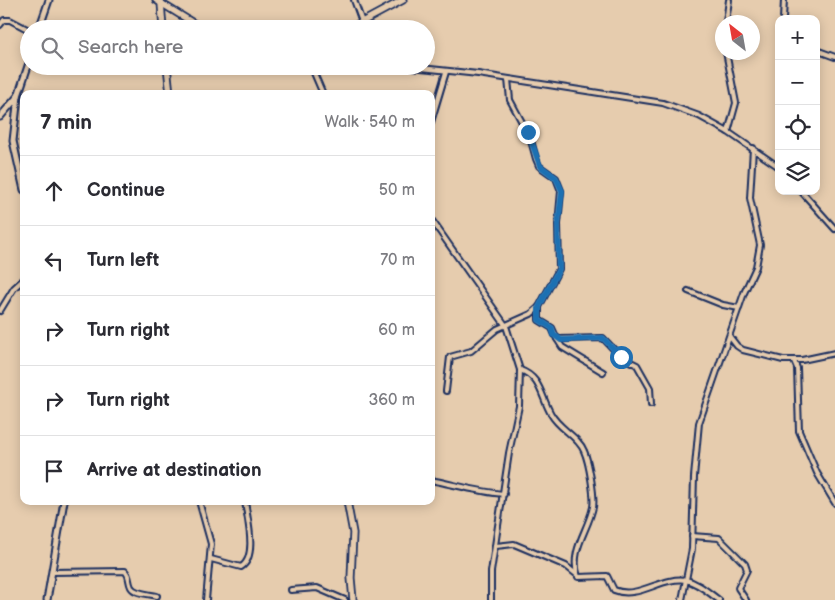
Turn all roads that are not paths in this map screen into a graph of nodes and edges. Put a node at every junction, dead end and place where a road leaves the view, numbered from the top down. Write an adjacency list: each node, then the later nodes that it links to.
1 (49, 0): 9 (street)
2 (354, 0): 12 (street)
3 (403, 0): 13 (main road)
4 (729, 0): 7 (street)
5 (784, 0): 8 (street)
6 (158, 1): 10 (main road); 11 (main road)
7 (727, 15)
8 (782, 15)
9 (42, 20)
10 (161, 20)
11 (189, 20)
12 (361, 20)
13 (366, 20)
14 (0, 25): 15 (street)
15 (20, 25)
16 (820, 51): 17 (street)
17 (835, 57)
18 (728, 60): 32 (street)
19 (435, 70): 20 (street)
20 (446, 72): 24 (street); 30 (street)
21 (25, 75): 25 (street)
22 (168, 75): 27 (main road)
23 (315, 75): 28 (street)
24 (508, 79): 32 (street); 41 (street)
25 (20, 90)
26 (20, 90): 29 (street)
27 (170, 90)
28 (321, 90)
29 (18, 96): 31 (street); 35 (street)
30 (435, 109)
31 (0, 117)
32 (728, 132): 33 (street)
33 (753, 148): 34 (street); 42 (street)
34 (775, 164)
35 (20, 166)
36 (805, 195): 38 (street)
37 (435, 225): 44 (street)
38 (835, 229)
39 (20, 283): 43 (street)
40 (688, 291): 42 (street)
41 (539, 307): 44 (street); 46 (street)
42 (739, 308): 45 (street)
43 (0, 311)
44 (506, 326): 51 (street); 53 (street)
45 (730, 337): 49 (street); 62 (street)
46 (557, 339): 52 (street); 54 (street)
47 (835, 353): 48 (street)
48 (802, 360): 49 (street); 50 (street)
49 (794, 361): 50 (street)
50 (797, 368): 57 (street)
51 (520, 370): 56 (street); 66 (street)
52 (603, 372)
53 (446, 391)
54 (651, 404)
55 (435, 481): 56 (street)
56 (504, 494): 63 (street)
57 (835, 503)
58 (63, 505): 65 (street)
59 (200, 505): 64 (street)
60 (246, 505): 64 (street)
61 (348, 505): 73 (main road)
62 (692, 536): 67 (street); 77 (street)
63 (496, 546): 66 (street); 74 (street)
64 (211, 559): 71 (street)
65 (52, 572): 69 (street); 70 (street)
66 (576, 574): 67 (street)
67 (686, 580): 75 (street); 76 (street)
68 (291, 590): 72 (street)
69 (157, 596)
70 (47, 600)
71 (206, 600)
72 (345, 600)
73 (353, 600)
74 (491, 600)
75 (682, 600)
76 (719, 600)
77 (746, 600)

